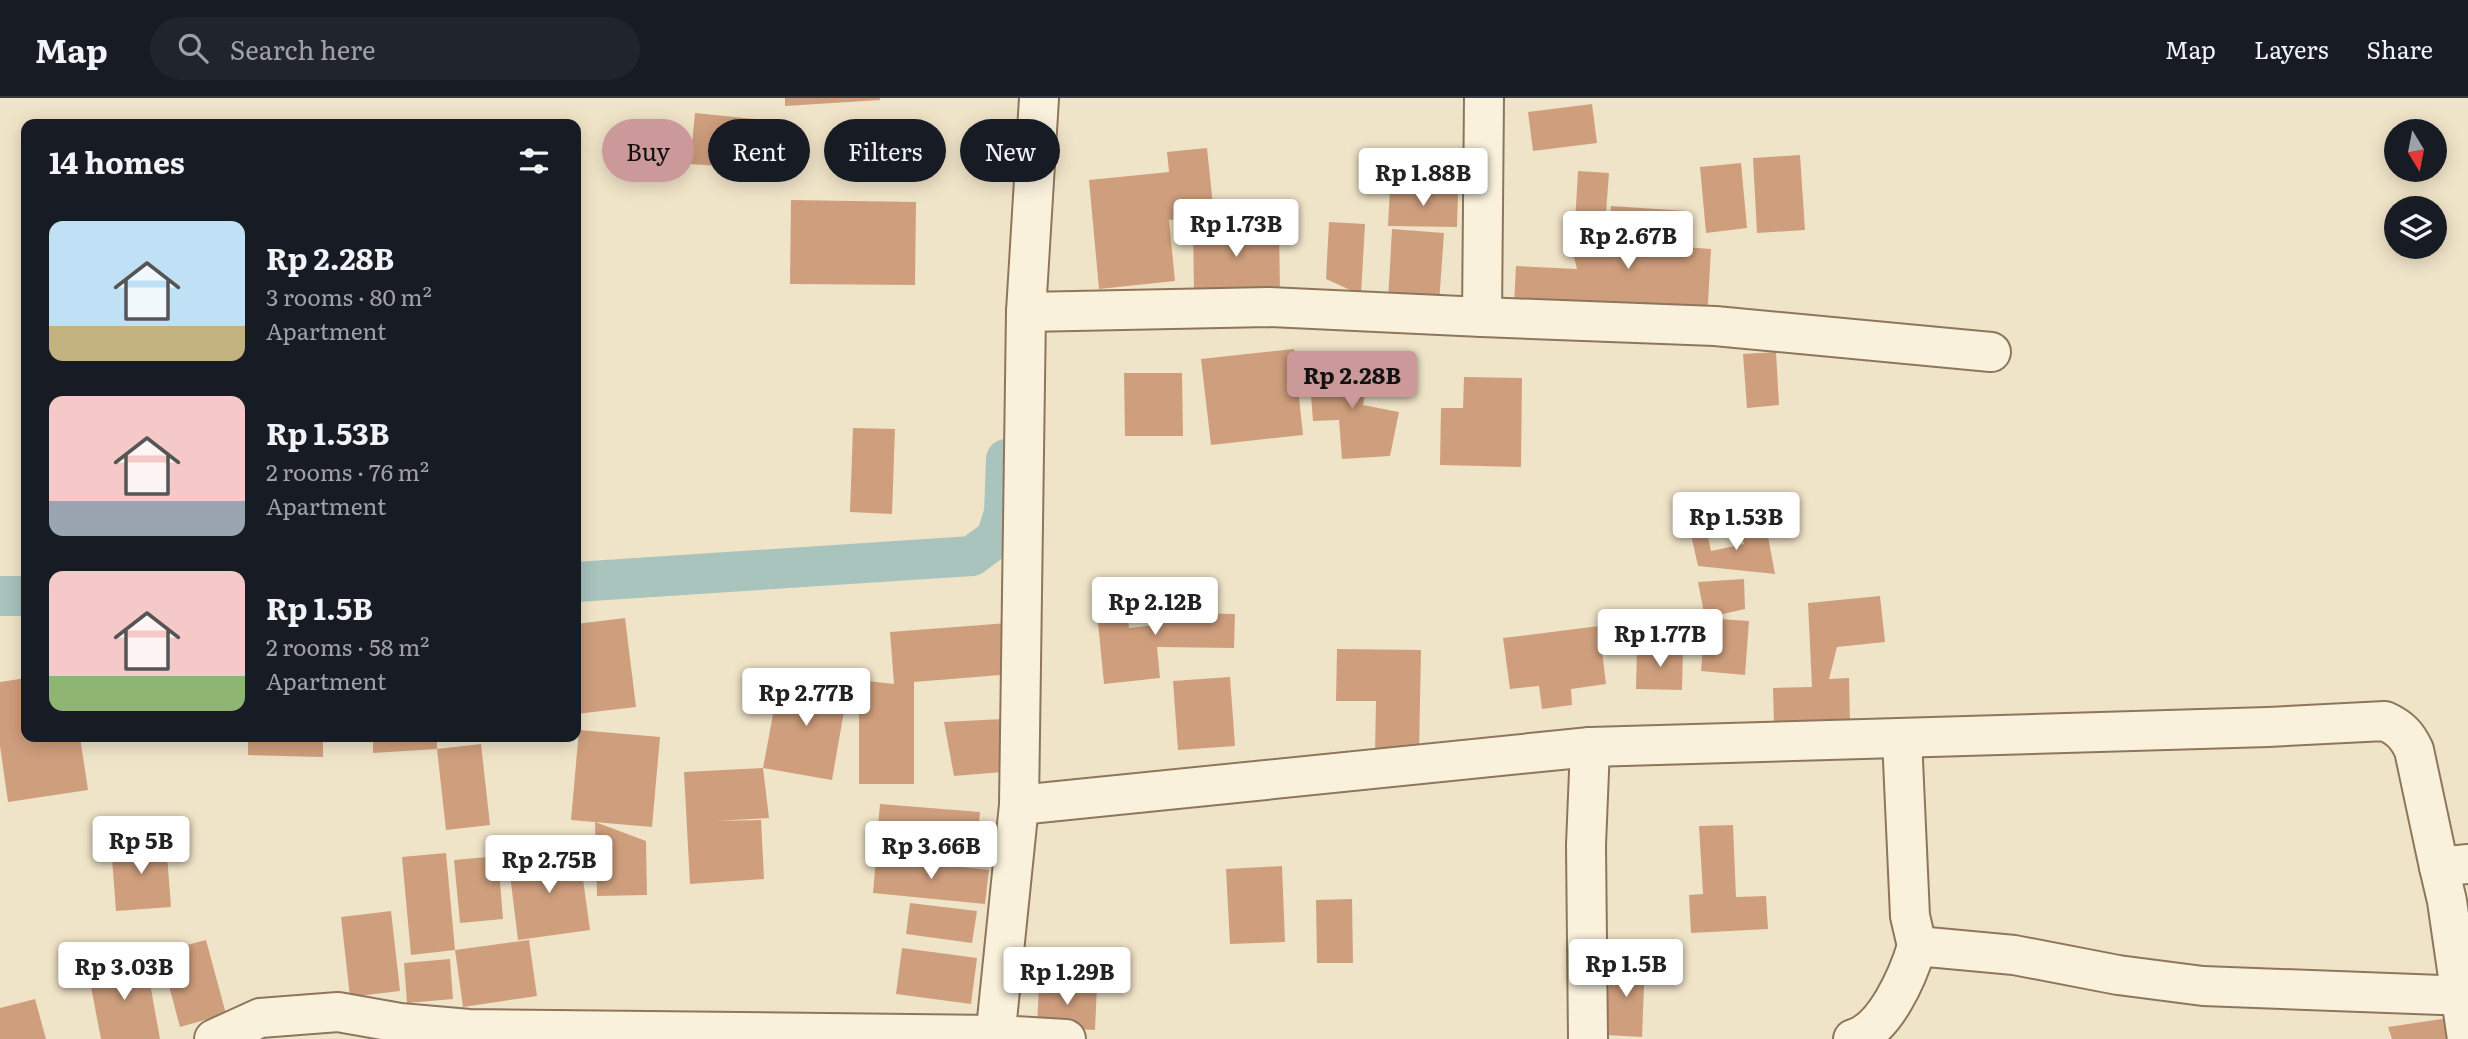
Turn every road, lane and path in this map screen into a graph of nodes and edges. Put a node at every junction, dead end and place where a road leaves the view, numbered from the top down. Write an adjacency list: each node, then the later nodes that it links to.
1 (1039, 98): 3 (street)
2 (1485, 98): 4 (street)
3 (1027, 312): 4 (street); 8 (street)
4 (1482, 317): 5 (street)
5 (1992, 352)
6 (1902, 738): 7 (street); 9 (street); 10 (street)
7 (1590, 747): 8 (street); 15 (street)
8 (1019, 805): 12 (street)
9 (2454, 865): 11 (street)
10 (1917, 946): 11 (street); 16 (street)
11 (2465, 996): 17 (street)
12 (995, 1037): 13 (street); 14 (street)
13 (214, 1039)
14 (1066, 1039)
15 (1588, 1039)
16 (1853, 1039)
17 (2467, 1039)

